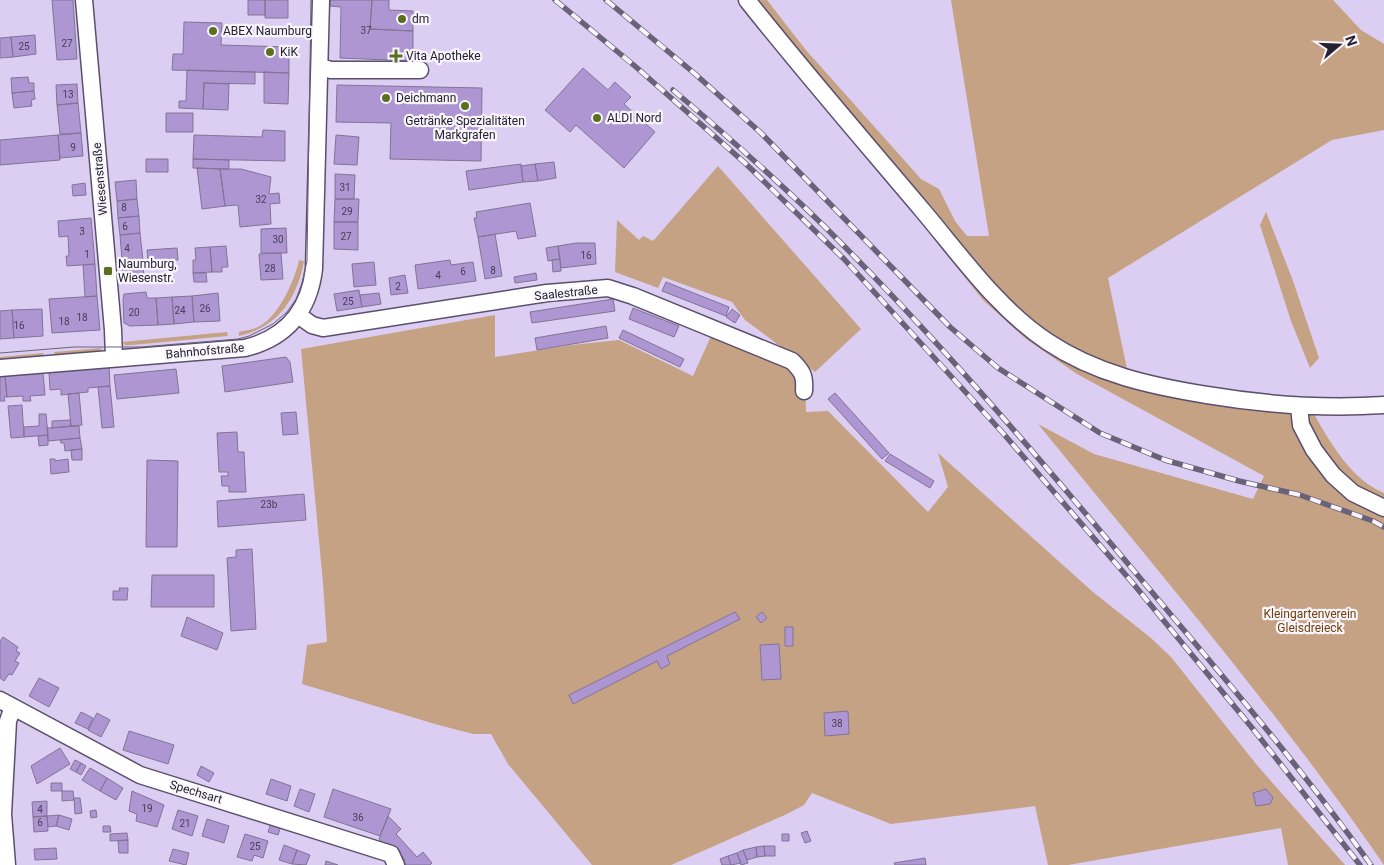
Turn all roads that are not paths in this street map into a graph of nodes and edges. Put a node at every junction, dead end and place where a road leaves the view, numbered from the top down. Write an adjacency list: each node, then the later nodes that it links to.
1 (84, 0): 7 (street, Wiesenstraße)
2 (322, 0): 4 (street, Bahnhofstraße)
3 (747, 0): 11 (street)
4 (320, 67): 5 (street); 6 (street, Bahnhofstraße)
5 (420, 70)
6 (298, 315): 7 (street, Bahnhofstraße); 9 (street, Saalestraße)
7 (114, 358): 8 (street, Bahnhofstraße)
8 (0, 368)
9 (804, 391)
10 (1384, 405): 11 (street)
11 (1299, 407): 12 (street)
12 (1384, 508)
13 (6, 704): 14 (street); 15 (street, Spechsart)
14 (8, 865)
15 (396, 865)

